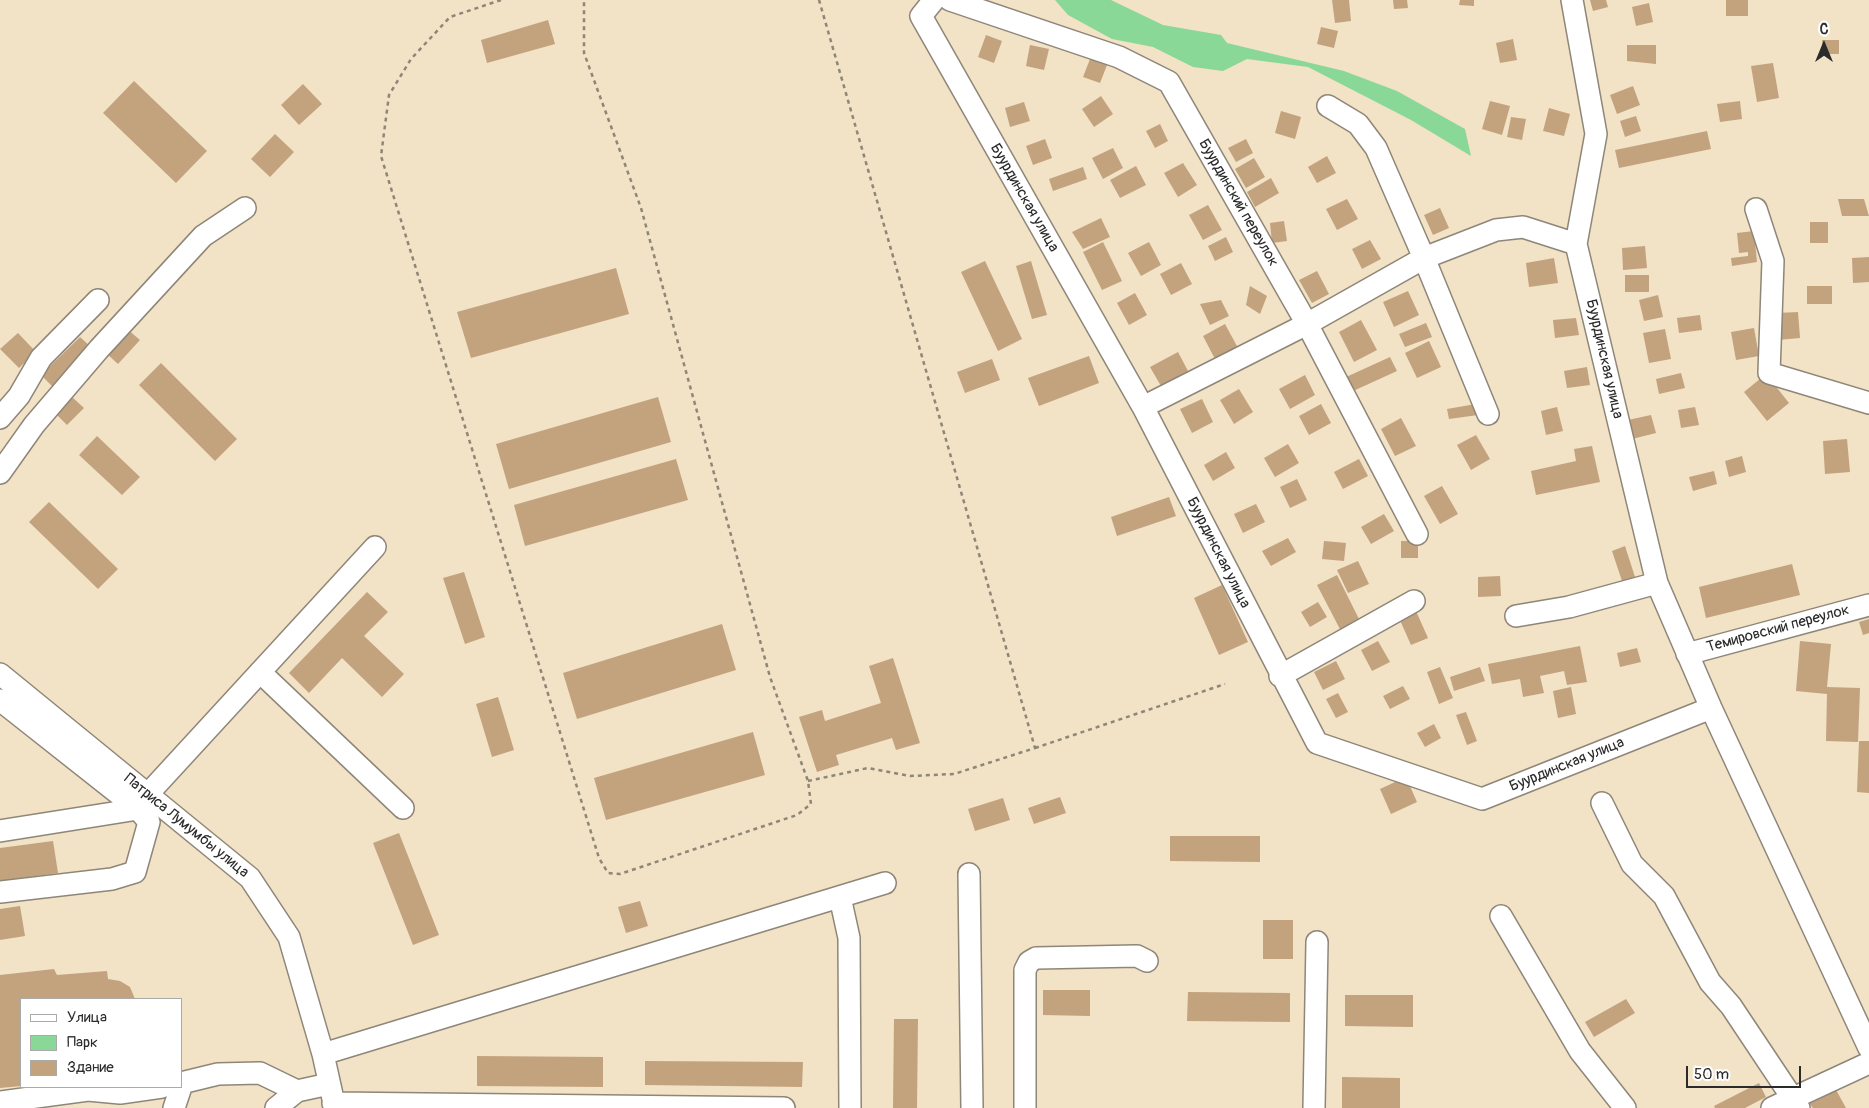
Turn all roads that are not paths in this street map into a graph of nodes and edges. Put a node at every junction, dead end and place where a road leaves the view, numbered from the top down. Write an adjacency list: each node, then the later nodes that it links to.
1 (934, 0): 12 (street, Буурдинская улица)
2 (950, 0): 10 (street, Буурдинский переулок)
3 (1572, 0): 7 (street, Буурдинская улица)
4 (1328, 106): 8 (street)
5 (245, 208): 15 (street)
6 (1756, 208): 11 (street)
7 (1576, 244): 8 (street); 18 (street, Буурдинская улица)
8 (1424, 258): 10 (street); 13 (street)
9 (98, 300): 14 (street)
10 (1307, 324): 12 (street); 16 (street, Буурдинский переулок)
11 (1869, 403)
12 (1143, 406): 24 (street, Буурдинская улица)
13 (1488, 414)
14 (0, 418)
15 (0, 473)
16 (1417, 534)
17 (375, 547): 23 (street)
18 (1657, 583): 21 (street); 22 (street, Буурдинская улица)
19 (1414, 601): 24 (street)
20 (1869, 605): 22 (street, Темировский переулок)
21 (1516, 616)
22 (1688, 654): 26 (street, Буурдинская улица)
23 (260, 672): 27 (street); 29 (street)
24 (1280, 676): 26 (street, Буурдинская улица)
25 (3, 687): 27 (street, Патриса Лумумбы улица)
26 (1711, 708): 38 (street, Буурдинская улица)
27 (146, 801): 30 (street); 33 (street); 39 (street, Патриса Лумумбы улица)
28 (1602, 803): 47 (street)
29 (403, 808)
30 (0, 831)
31 (969, 874): 52 (street)
32 (884, 883): 34 (street)
33 (0, 892)
34 (840, 897): 39 (street); 51 (street)
35 (1501, 916): 55 (street)
36 (1317, 942): 54 (street)
37 (1147, 961): 53 (street)
38 (1869, 1048)
39 (323, 1054): 45 (street, Патриса Лумумбы улица)
40 (1869, 1063): 47 (street)
41 (182, 1084): 44 (street)
42 (155, 1088): 46 (street)
43 (181, 1088): 48 (street)
44 (297, 1091): 45 (street); 49 (street)
45 (332, 1098): 50 (street)
46 (0, 1102)
47 (1796, 1103): 56 (street)
48 (174, 1108)
49 (276, 1108)
50 (784, 1108)
51 (850, 1108)
52 (972, 1108)
53 (1025, 1108)
54 (1314, 1108)
55 (1625, 1108)
56 (1772, 1108)

